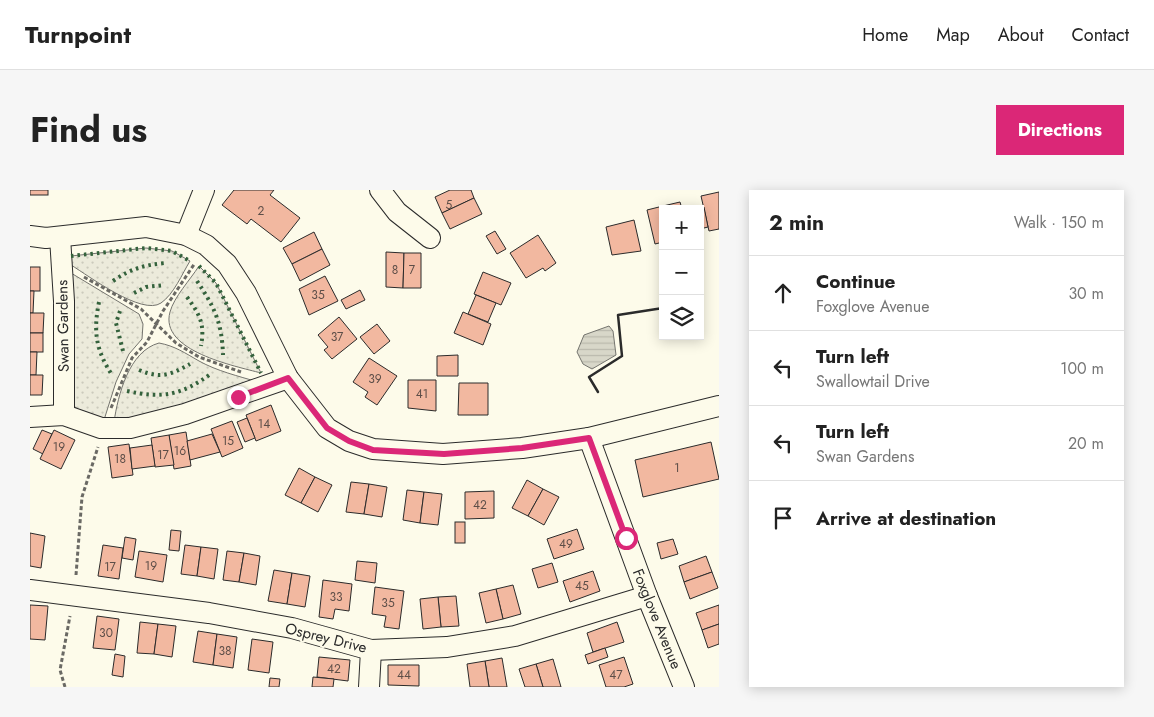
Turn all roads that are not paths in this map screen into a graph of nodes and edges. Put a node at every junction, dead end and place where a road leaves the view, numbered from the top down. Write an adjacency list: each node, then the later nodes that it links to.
1 (204, 190): 3 (street)
2 (380, 190): 6 (street)
3 (186, 235): 5 (street); 7 (street)
4 (30, 236): 5 (street)
5 (60, 237): 9 (street, Swan Gardens)
6 (430, 238)
7 (288, 378): 9 (street); 11 (street)
8 (719, 406): 11 (street)
9 (64, 415): 10 (street)
10 (30, 417)
11 (589, 438): 13 (street, Foxglove Avenue)
12 (30, 590): 14 (street, Osprey Drive)
13 (647, 596): 14 (street, Osprey Drive); 16 (street, Foxglove Avenue)
14 (371, 650): 15 (street)
15 (369, 687)
16 (684, 687)

